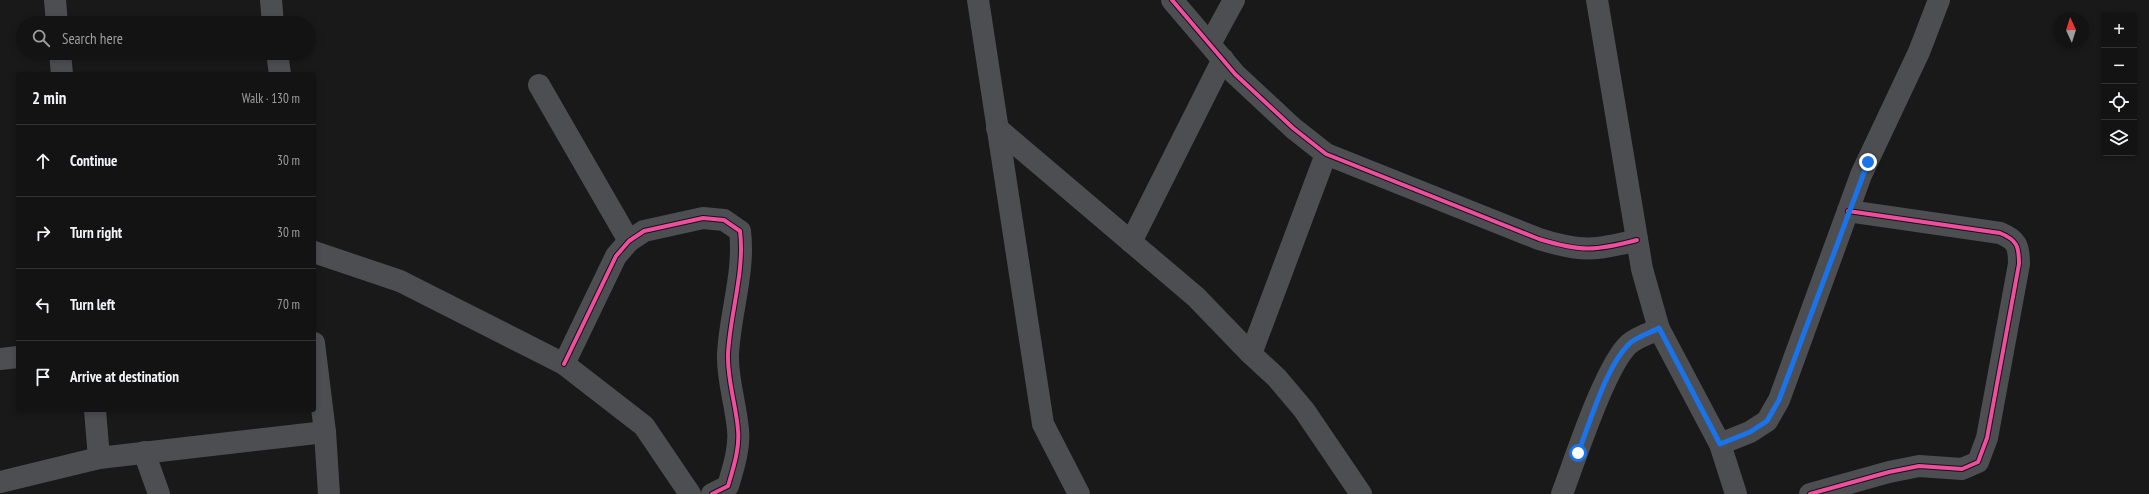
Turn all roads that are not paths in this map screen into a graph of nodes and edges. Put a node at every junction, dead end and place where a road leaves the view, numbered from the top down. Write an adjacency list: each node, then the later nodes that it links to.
1 (55, 0): 8 (street)
2 (271, 0): 9 (street)
3 (978, 0): 16 (street)
4 (1172, 0): 10 (street)
5 (1234, 0): 10 (street)
6 (1597, 0): 19 (street)
7 (1939, 0): 18 (street)
8 (56, 16)
9 (273, 16)
10 (1216, 52): 17 (street); 21 (street)
11 (61, 60): 13 (street)
12 (278, 60): 14 (street)
13 (62, 72)
14 (280, 72)
15 (539, 84): 20 (street)
16 (997, 128): 21 (street); 39 (street)
17 (1326, 154): 19 (street); 24 (street)
18 (1848, 211): 31 (street); 43 (street)
19 (1637, 240): 23 (street)
20 (629, 241): 28 (street); 38 (street)
21 (1131, 242): 24 (street)
22 (316, 253): 28 (street)
23 (1659, 328): 31 (street); 41 (street)
24 (1251, 354): 40 (street)
25 (16, 357): 26 (street)
26 (0, 359)
27 (316, 359): 30 (street)
28 (564, 364): 37 (street)
29 (95, 412): 33 (street)
30 (325, 432): 32 (street); 36 (street)
31 (1720, 444): 42 (street)
32 (144, 452): 33 (street); 35 (street)
33 (99, 458): 34 (street)
34 (0, 482)
35 (159, 494)
36 (329, 494)
37 (690, 494)
38 (712, 494)
39 (1079, 494)
40 (1361, 494)
41 (1562, 494)
42 (1736, 494)
43 (1810, 494)

